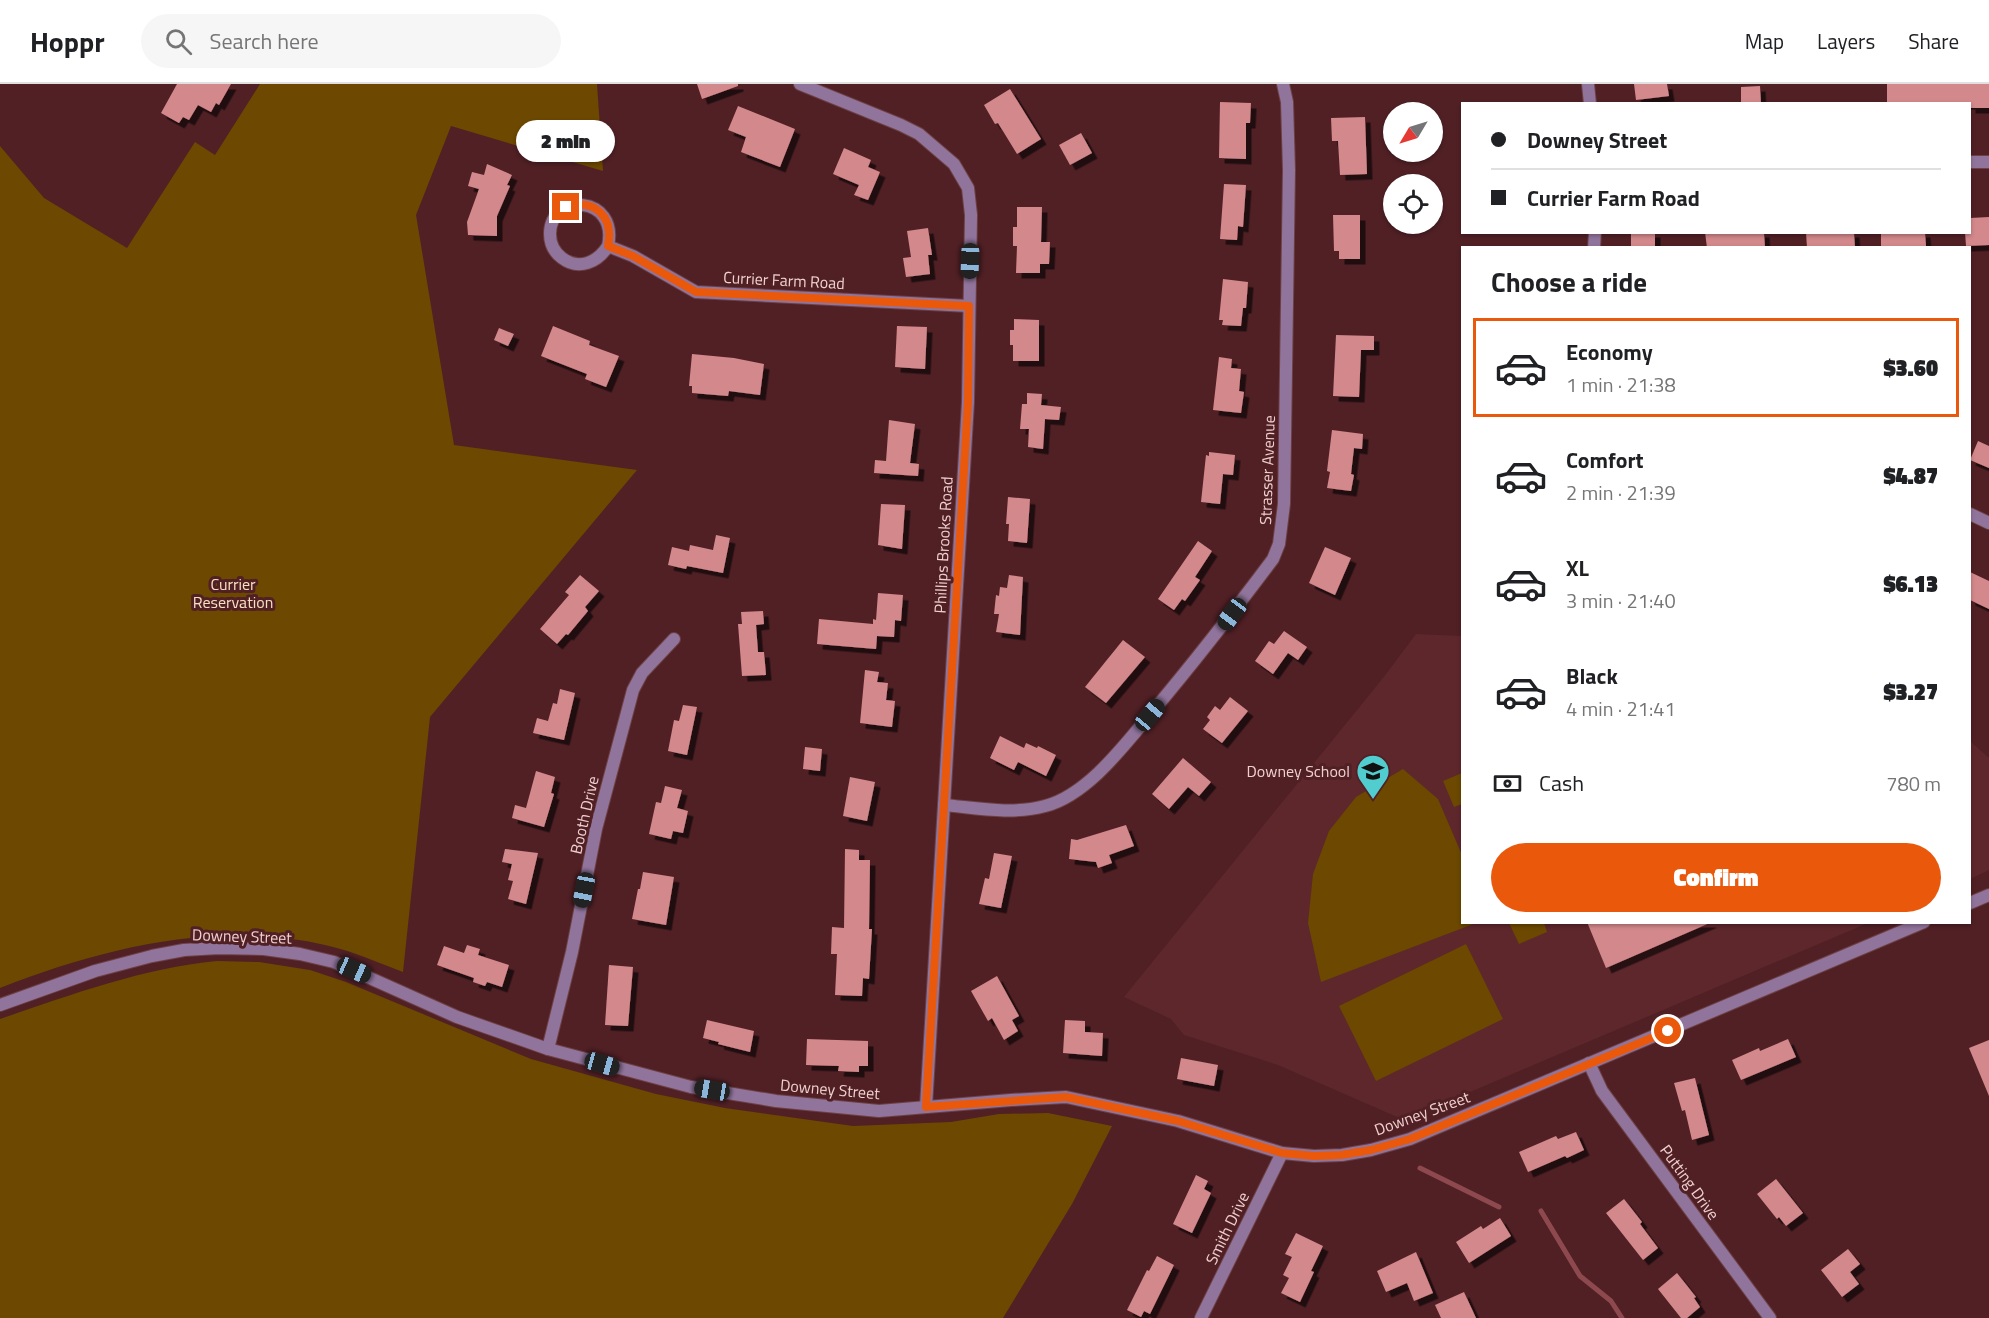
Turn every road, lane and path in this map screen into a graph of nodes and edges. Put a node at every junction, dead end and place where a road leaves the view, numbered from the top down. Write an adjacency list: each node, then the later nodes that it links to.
1 (800, 84): 8 (street, Phillips Brooks Road)
2 (1283, 84): 12 (street, Strasser Avenue)
3 (1588, 84): 4 (street)
4 (1590, 102)
5 (1971, 162): 6 (street)
6 (1989, 162)
7 (608, 246): 7 (street); 8 (street, Currier Farm Road)
8 (969, 306): 12 (street, Phillips Brooks Road)
9 (1971, 514): 10 (street)
10 (1989, 523)
11 (674, 639): 17 (street, Booth Drive)
12 (944, 805): 19 (street, Phillips Brooks Road)
13 (1989, 895): 14 (street)
14 (1971, 903)
15 (1919, 924): 18 (street, Downey Street)
16 (0, 1005): 17 (street, Downey Street)
17 (548, 1049): 19 (street, Downey Street)
18 (1589, 1063): 20 (street, Downey Street); 22 (street, Putting Drive)
19 (926, 1107): 20 (street, Downey Street)
20 (1282, 1153): 21 (street, Smith Drive)
21 (1201, 1318)
22 (1770, 1318)

